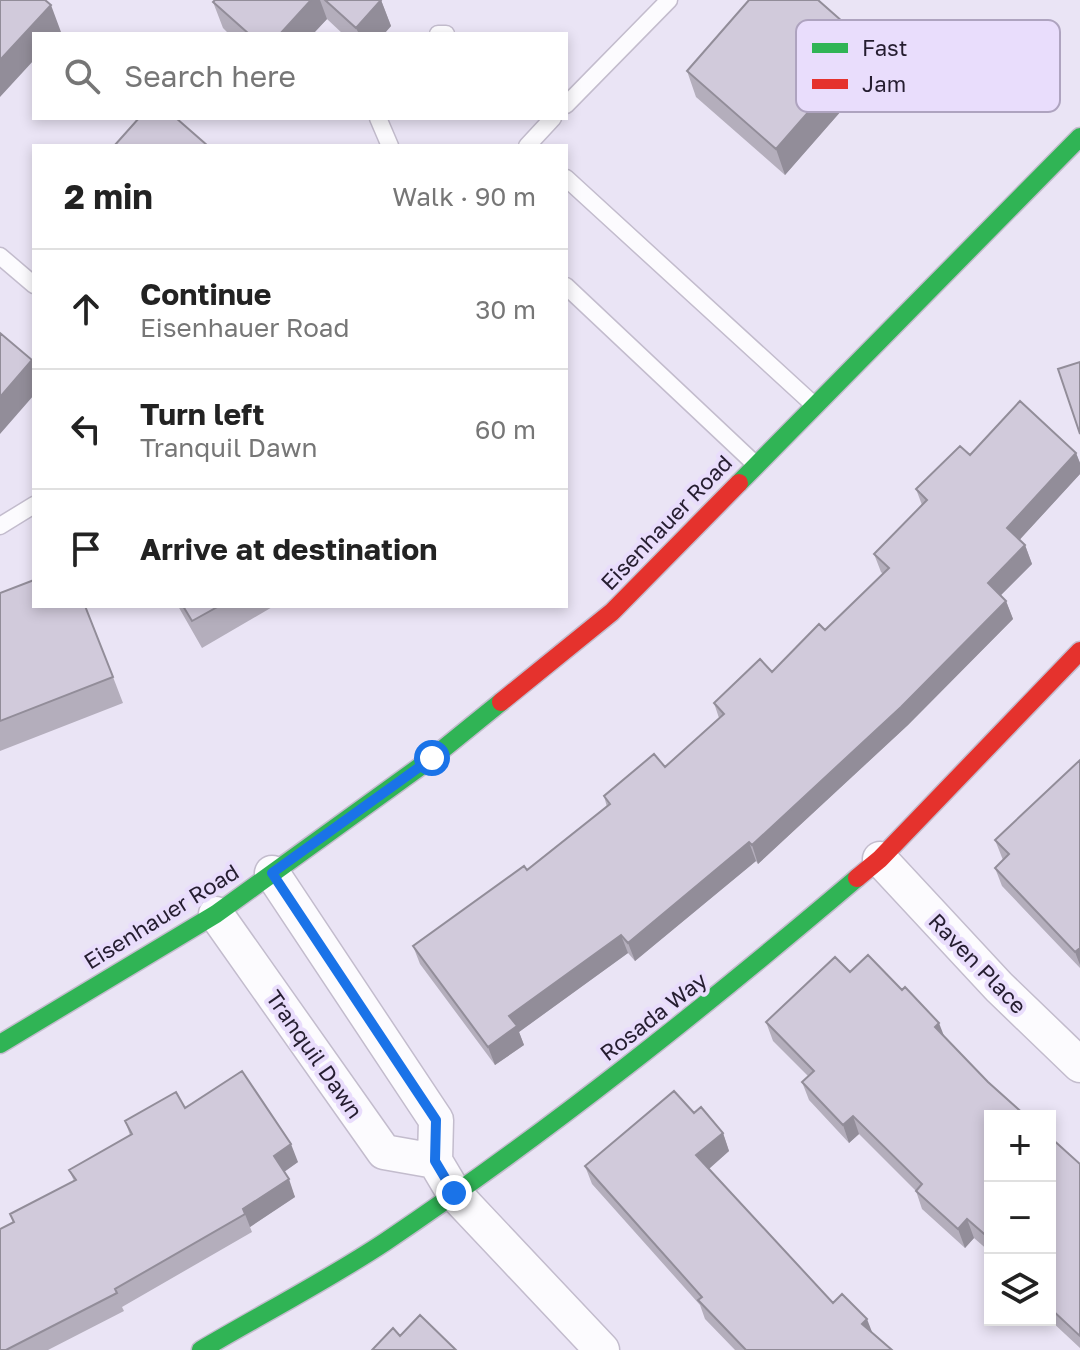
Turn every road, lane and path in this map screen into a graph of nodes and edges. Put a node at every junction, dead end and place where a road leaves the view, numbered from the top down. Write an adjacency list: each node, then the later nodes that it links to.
1 (669, 0): 2 (lane)
2 (568, 103)
3 (379, 120): 6 (lane)
4 (551, 120): 7 (lane)
5 (1080, 137): 12 (main road, Eisenhauer Road)
6 (389, 144)
7 (530, 144)
8 (568, 180): 12 (lane)
9 (0, 256): 10 (lane)
10 (32, 283)
11 (568, 288): 13 (lane)
12 (815, 406): 13 (main road, Eisenhauer Road)
13 (756, 465): 18 (main road, Eisenhauer Road)
14 (32, 506): 15 (lane)
15 (0, 526)
16 (1080, 651): 17 (main road, Rosada Way)
17 (880, 859): 21 (street, Raven Place); 23 (main road, Rosada Way)
18 (272, 873): 19 (main road, Eisenhauer Road); 22 (street)
19 (216, 914): 20 (main road, Eisenhauer Road); 22 (street, Tranquil Dawn)
20 (0, 1044)
21 (1080, 1065)
22 (435, 1161): 23 (street)
23 (454, 1193): 24 (main road, Rosada Way); 25 (street)
24 (201, 1350)
25 (602, 1350)

